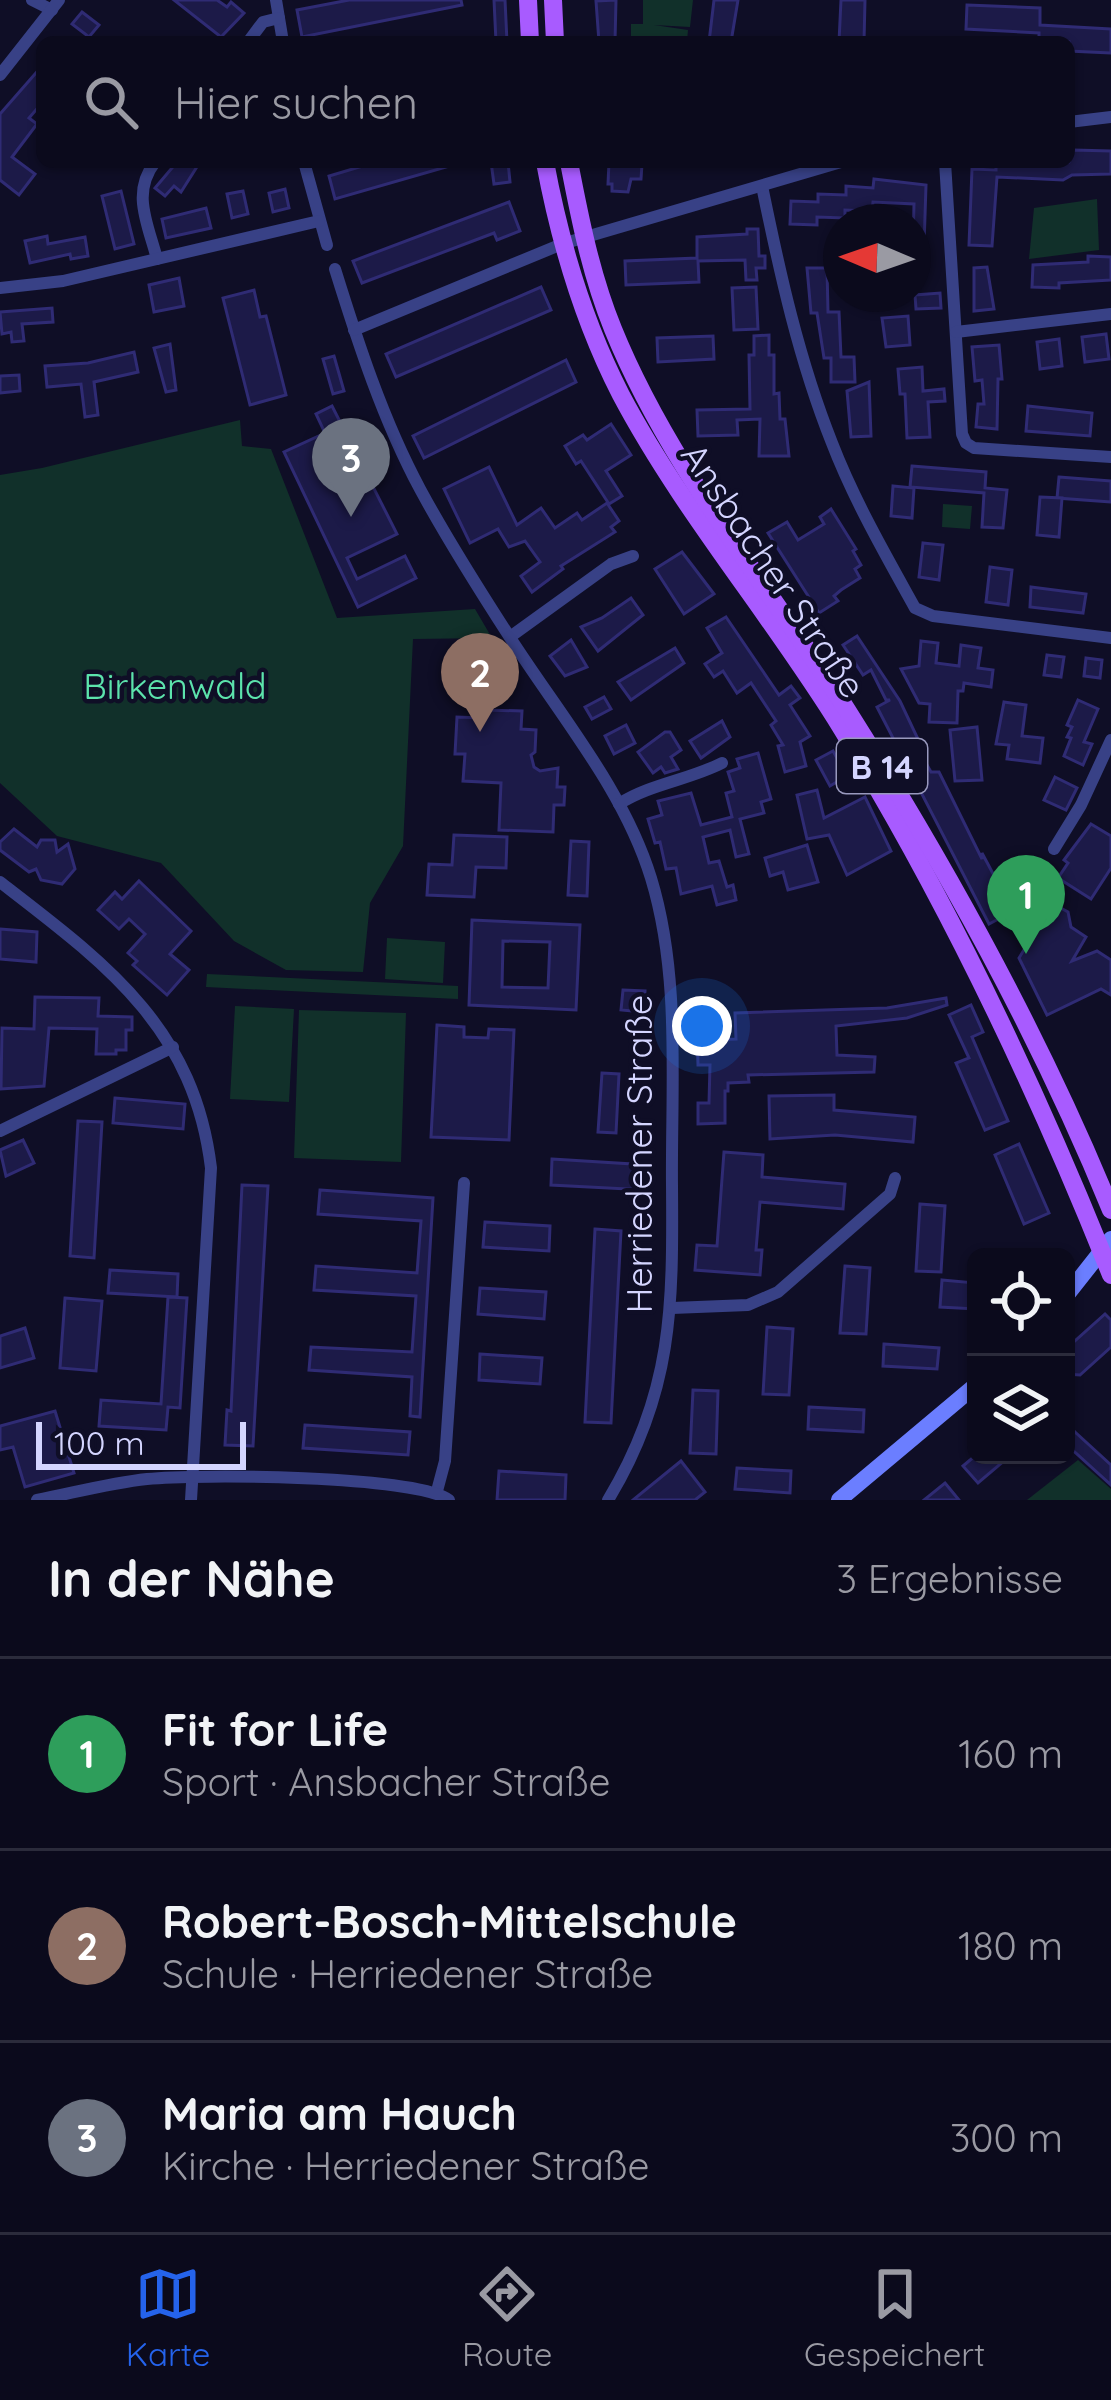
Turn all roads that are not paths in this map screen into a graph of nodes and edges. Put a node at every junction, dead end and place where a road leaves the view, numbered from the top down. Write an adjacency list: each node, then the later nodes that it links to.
1 (32, 0): 5 (street)
2 (276, 0): 6 (street)
3 (528, 0): 9 (main road)
4 (553, 0): 10 (main road)
5 (56, 5): 11 (street)
6 (279, 18): 7 (street); 8 (street)
7 (252, 36)
8 (282, 36)
9 (530, 36)
10 (555, 36)
11 (0, 75)
12 (1111, 117): 13 (street)
13 (1075, 121)
14 (150, 168): 25 (street)
15 (306, 168): 21 (street)
16 (546, 168): 23 (main road, Ansbacher Straße / B 14)
17 (570, 168): 22 (main road, Ansbacher Straße / B 14)
18 (821, 168): 20 (street)
19 (945, 168): 30 (street)
20 (762, 186): 22 (street); 34 (street)
21 (319, 221): 24 (street); 25 (street)
22 (584, 238): 23 (street); 44 (main road, Ansbacher Straße / B 14)
23 (562, 244): 29 (street); 45 (main road, Ansbacher Straße / B 14)
24 (327, 245)
25 (157, 259): 27 (street)
26 (334, 269): 29 (street, Herriedener Straße)
27 (0, 288)
28 (1111, 314): 30 (street)
29 (354, 330): 33 (street, Herriedener Straße)
30 (956, 332): 31 (street)
31 (1111, 458)
32 (633, 556): 33 (street)
33 (510, 637): 37 (street, Herriedener Straße)
34 (1111, 638)
35 (1111, 740): 38 (street)
36 (722, 763): 37 (street)
37 (619, 804): 48 (street, Herriedener Straße)
38 (1054, 849)
39 (0, 882): 40 (street)
40 (173, 1047): 41 (street); 50 (street)
41 (0, 1131)
42 (895, 1178): 48 (street)
43 (464, 1183): 51 (street)
44 (1111, 1210)
45 (1106, 1245): 46 (main road, B 14); 47 (main road)
46 (1111, 1275)
47 (1075, 1285)
48 (672, 1308): 54 (street, Herriedener Straße)
49 (967, 1393): 55 (main road)
50 (193, 1475): 51 (street); 52 (street); 53 (street)
51 (443, 1495)
52 (37, 1500)
53 (191, 1500)
54 (608, 1500)
55 (839, 1500)

